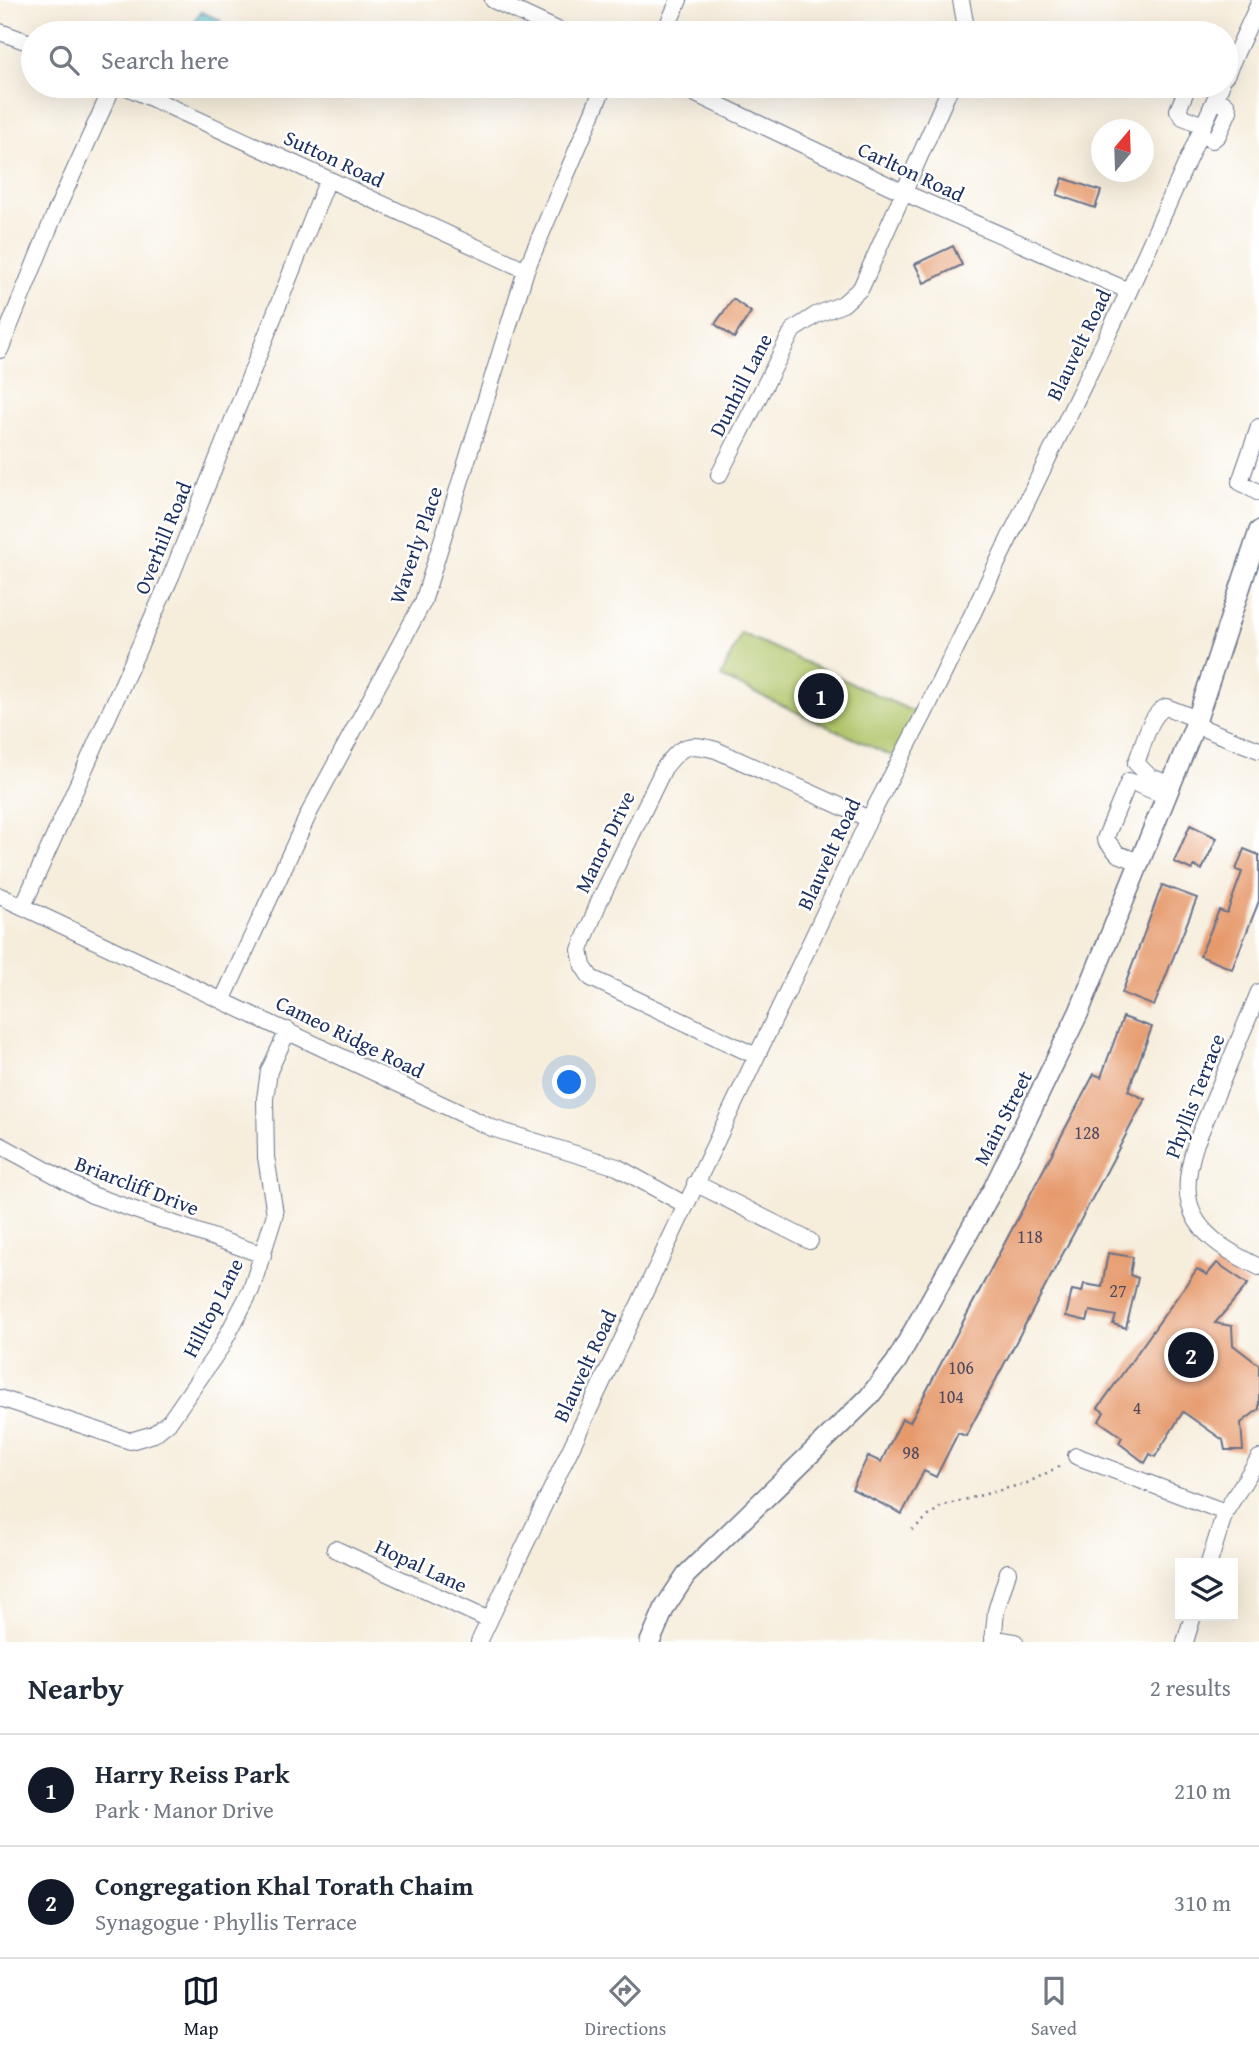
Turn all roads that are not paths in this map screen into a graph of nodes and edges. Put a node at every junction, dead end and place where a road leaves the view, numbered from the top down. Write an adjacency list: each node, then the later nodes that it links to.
1 (493, 0): 5 (street)
2 (679, 0): 6 (street)
3 (961, 1): 7 (street)
4 (1259, 3): 10 (street)
5 (538, 21)
6 (669, 21)
7 (965, 21)
8 (0, 32): 9 (street)
9 (21, 40)
10 (1238, 49)
11 (108, 98): 23 (street)
12 (151, 98): 19 (street, Sutton Road)
13 (599, 98): 21 (street, Waverly Place)
14 (704, 98): 20 (street, Carlton Road)
15 (946, 98): 20 (street, Dunhill Lane)
16 (1183, 98): 18 (street)
17 (1222, 98): 18 (street)
18 (1201, 130): 22 (street, Blauvelt Road)
19 (328, 179): 21 (street, Sutton Road); 34 (street, Overhill Road)
20 (905, 193): 22 (street, Carlton Road); 25 (street, Dunhill Lane)
21 (526, 270): 36 (street, Waverly Place)
22 (1129, 291): 31 (street, Blauvelt Road)
23 (0, 350)
24 (1259, 427): 26 (street)
25 (719, 475)
26 (1259, 493)
27 (1259, 531): 28 (main road, Main Street)
28 (1196, 722): 29 (street); 30 (main road, Main Street); 30 (street)
29 (1259, 750)
30 (1168, 790): 32 (main road, Main Street); 32 (street)
31 (869, 819): 38 (street, Blauvelt Road); 38 (street, Manor Drive)
32 (1139, 862): 56 (main road, Main Street)
33 (0, 896): 34 (street, Cameo Ridge Road)
34 (23, 906): 36 (street, Cameo Ridge Road)
35 (1259, 992): 44 (street, Phyllis Terrace)
36 (223, 999): 37 (street, Cameo Ridge Road)
37 (288, 1030): 41 (street, Cameo Ridge Road); 43 (street, Hilltop Lane)
38 (756, 1056): 40 (street, Blauvelt Road)
39 (0, 1145): 43 (street, Briarcliff Drive)
40 (695, 1183): 41 (street, Blauvelt Road); 42 (street)
41 (684, 1204): 52 (street, Blauvelt Road)
42 (810, 1241)
43 (263, 1255): 45 (street, Hilltop Lane)
44 (1259, 1267)
45 (0, 1398)
46 (1076, 1456): 48 (street)
47 (1259, 1458): 48 (street)
48 (1225, 1513): 50 (street)
49 (335, 1549): 52 (street, Hopal Lane)
50 (1211, 1558)
51 (1008, 1572): 54 (street)
52 (489, 1620): 55 (street, Blauvelt Road)
53 (1191, 1621): 58 (street)
54 (993, 1640): 57 (street)
55 (479, 1642)
56 (650, 1642)
57 (1015, 1642)
58 (1185, 1642)

